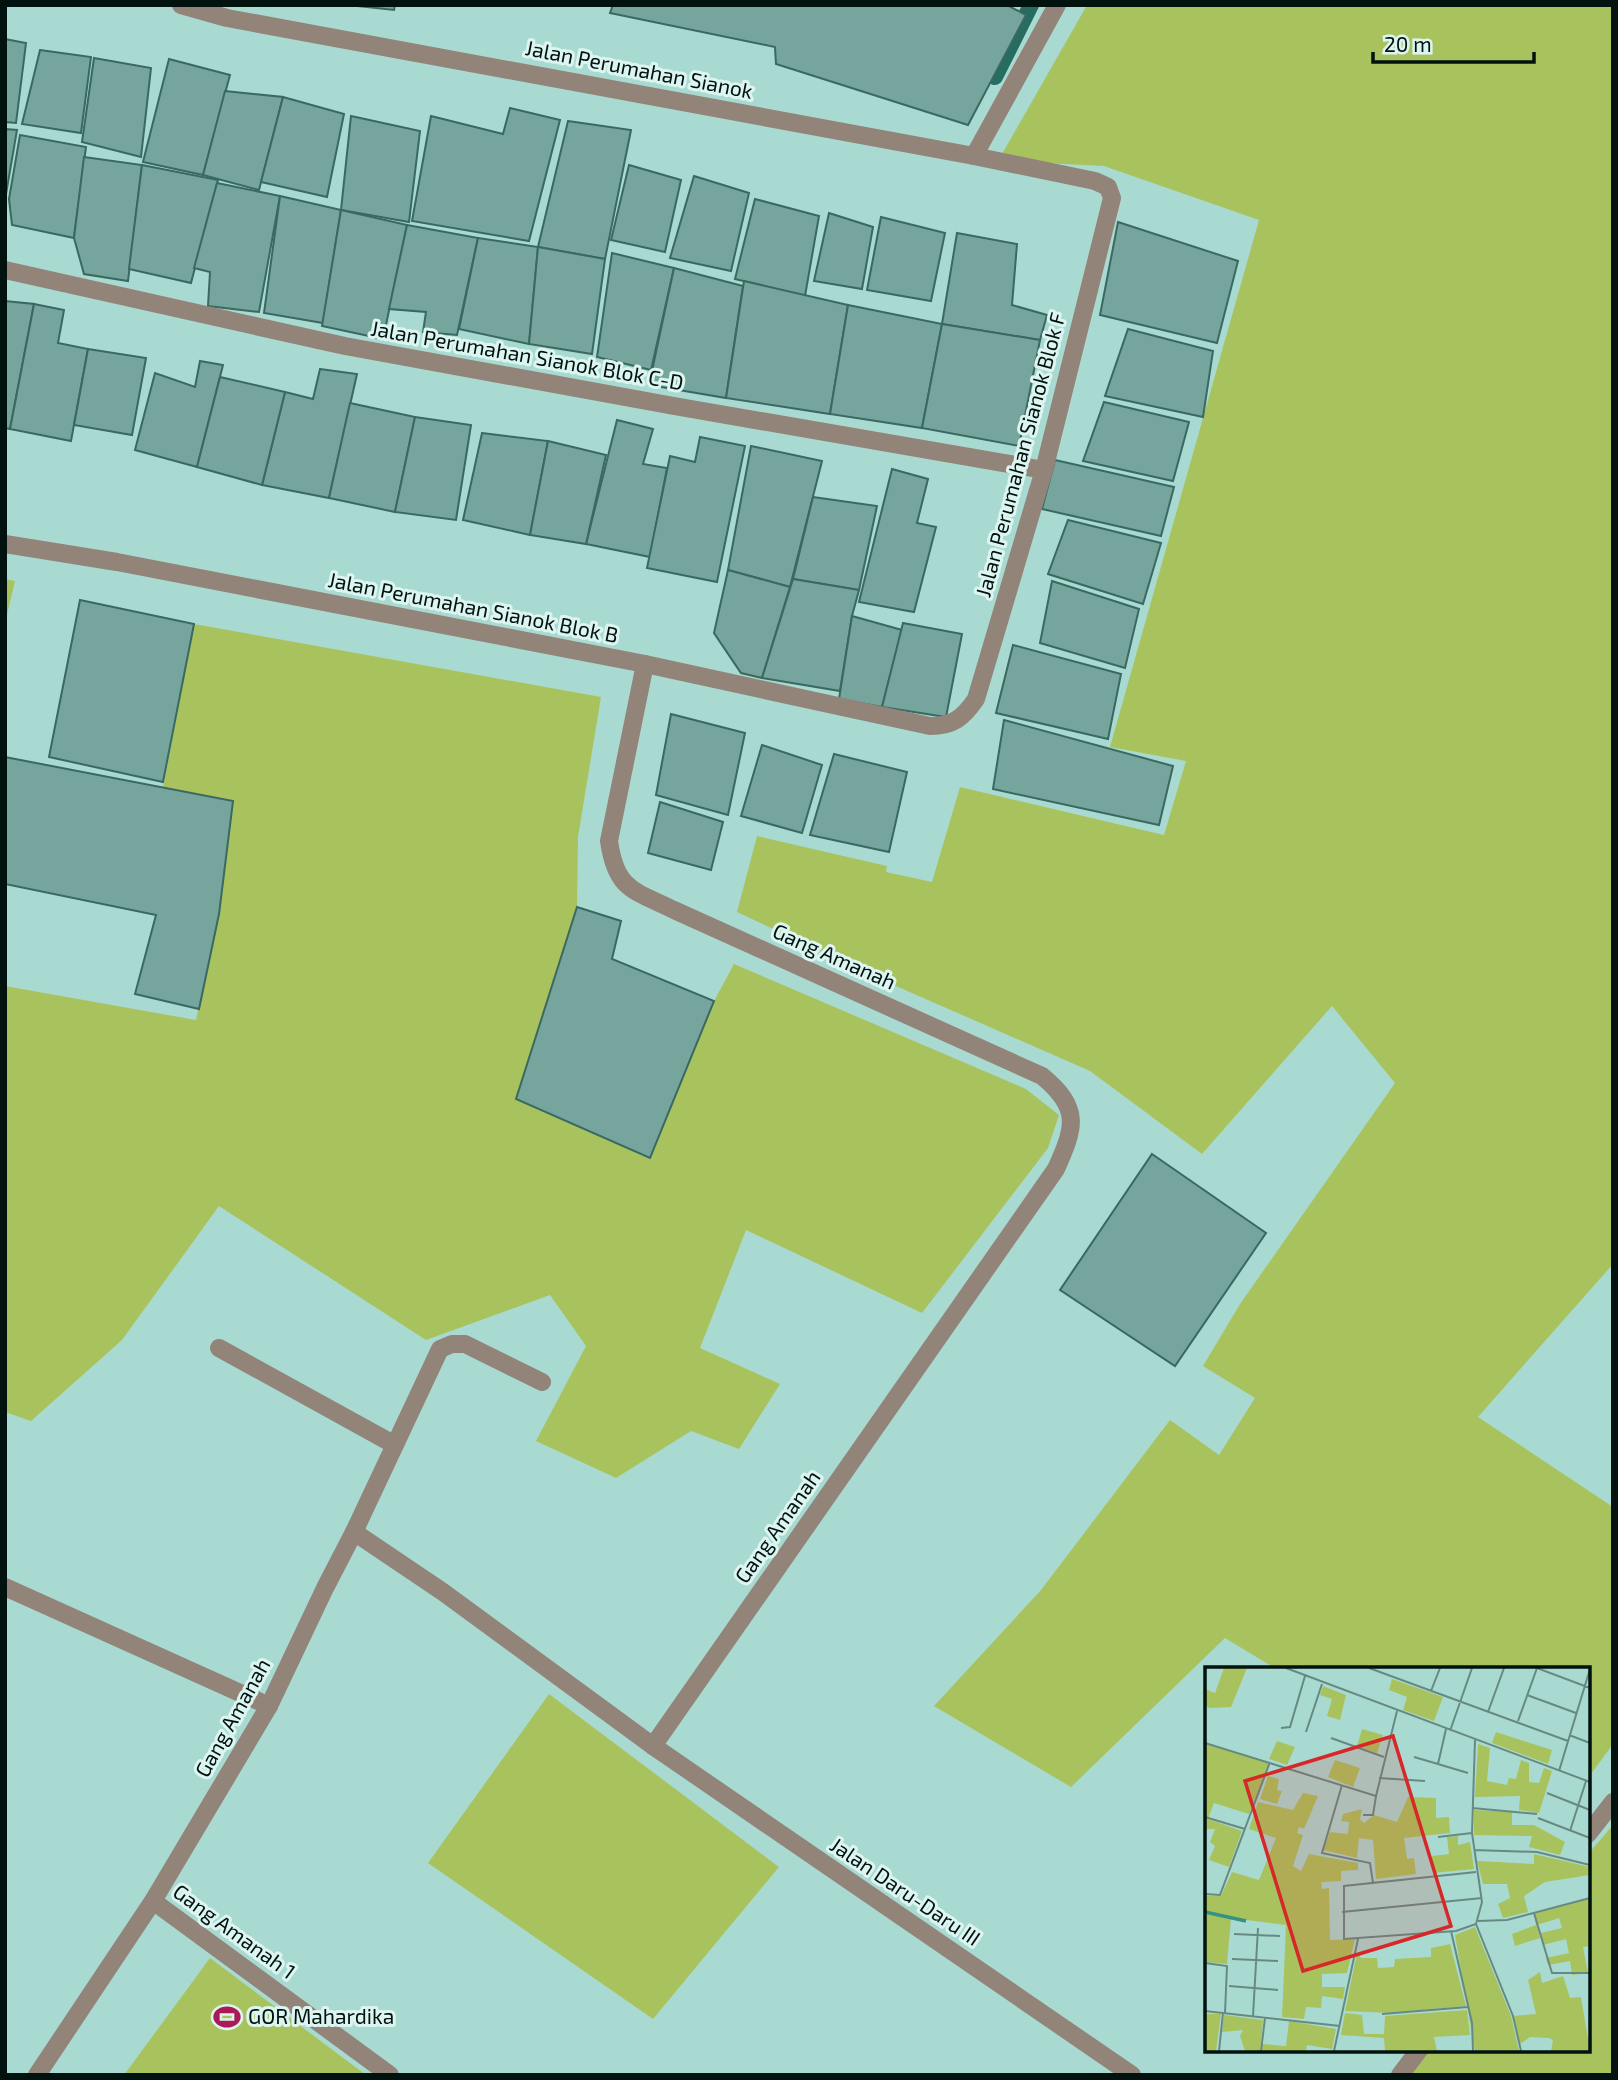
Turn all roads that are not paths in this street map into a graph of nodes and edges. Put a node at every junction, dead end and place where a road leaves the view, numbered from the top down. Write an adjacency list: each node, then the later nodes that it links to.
1 (181, 5): 3 (street, Jalan Perumahan Sianok)
2 (1056, 5): 3 (street)
3 (974, 156): 4 (street, Jalan Perumahan Sianok)
4 (1089, 180): 6 (street, Jalan Perumahan Sianok Blok F)
5 (5, 270): 6 (street, Jalan Perumahan Sianok Blok C-D)
6 (1044, 470): 9 (street, Jalan Perumahan Sianok Blok F)
7 (5, 544): 8 (street, Jalan Perumahan Sianok Blok B)
8 (645, 664): 9 (street, Jalan Perumahan Sianok Blok B); 16 (street, Gang Amanah)
9 (930, 726)
10 (219, 1348): 12 (street)
11 (542, 1382): 12 (street, Gang Amanah)
12 (395, 1445): 13 (street, Gang Amanah)
13 (354, 1532): 15 (street, Gang Amanah); 16 (street)
14 (5, 1587): 15 (street)
15 (269, 1706): 19 (street, Gang Amanah)
16 (653, 1746): 23 (street, Jalan Daru-Daru III)
17 (1613, 1802): 18 (street)
18 (1590, 1831)
19 (153, 1901): 21 (street, Gang Amanah); 22 (street, Gang Amanah 1)
20 (1417, 2052): 24 (street)
21 (37, 2075)
22 (390, 2075)
23 (1132, 2075)
24 (1400, 2075)

